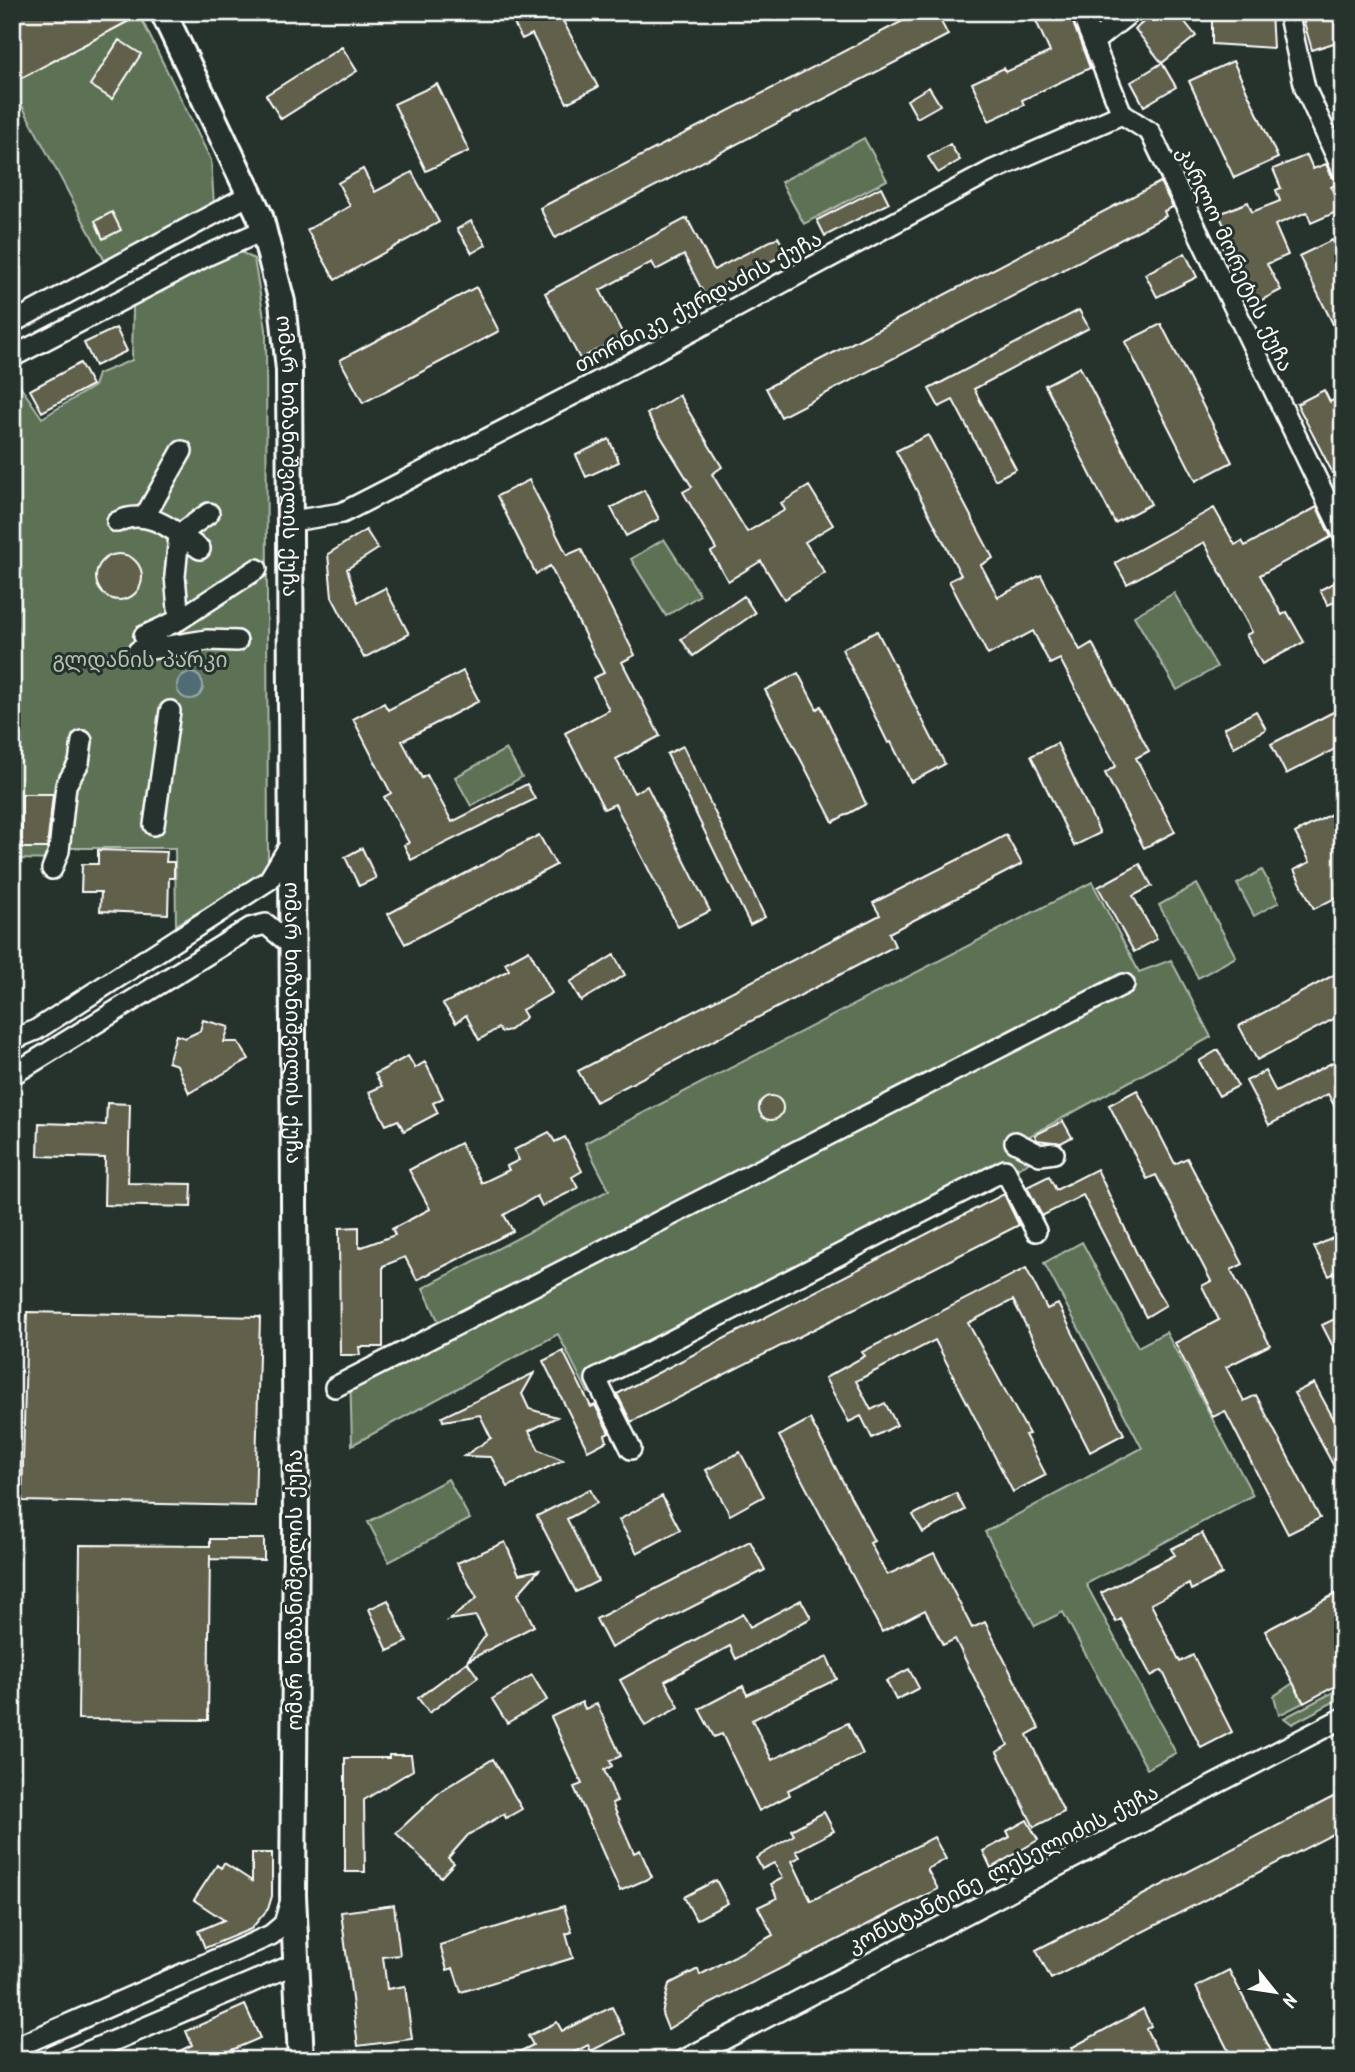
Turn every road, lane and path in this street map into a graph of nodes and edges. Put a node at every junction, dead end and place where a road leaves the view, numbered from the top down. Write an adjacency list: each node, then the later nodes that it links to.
1 (163, 12): 8 (main road, ომარ ხიზანიშვილის ქუჩა)
2 (1081, 12): 5 (street)
3 (1131, 12): 5 (street)
4 (1288, 12): 7 (street)
5 (1093, 41): 6 (street)
6 (1122, 114): 15 (street, თორნიკე ქურდაძის ქუჩა); 17 (street, კარლო მორეტის ქუჩა)
7 (1343, 171)
8 (251, 194): 9 (main road, ომარ ხიზანიშვილის ქუჩა); 10 (street)
9 (264, 230): 11 (street); 15 (main road, ომარ ხიზანიშვილის ქუჩა)
10 (12, 324)
11 (12, 357)
12 (182, 451): 14 (street)
13 (209, 513): 18 (street)
14 (145, 516): 16 (street); 18 (street)
15 (292, 521): 26 (main road, ომარ ხიზანიშვილის ქუჩა)
16 (117, 522)
17 (1343, 534)
18 (179, 535): 19 (street); 21 (street)
19 (200, 549)
20 (257, 569): 21 (street)
21 (179, 620): 22 (street)
22 (237, 642)
23 (170, 711): 25 (street)
24 (82, 741): 27 (street)
25 (154, 825)
26 (290, 845): 28 (main road, ომარ ხიზანიშვილის ქუჩა); 30 (street)
27 (52, 869)
28 (291, 945): 31 (street); 38 (main road, ომარ ხიზანიშვილის ქუჩა)
29 (1124, 984): 35 (street)
30 (12, 1040)
31 (12, 1075)
32 (1015, 1142): 33 (street)
33 (1054, 1153)
34 (1037, 1231): 36 (street)
35 (335, 1387)
36 (631, 1449)
37 (1343, 1718): 43 (street, კონსტანტინე ლესელიძის ქუჩა)
38 (293, 1895): 39 (main road, ომარ ხიზანიშვილის ქუჩა); 40 (street)
39 (295, 1964): 41 (street); 42 (main road, ომარ ხიზანიშვილის ქუჩა)
40 (12, 2049)
41 (68, 2060)
42 (301, 2060)
43 (684, 2060)

